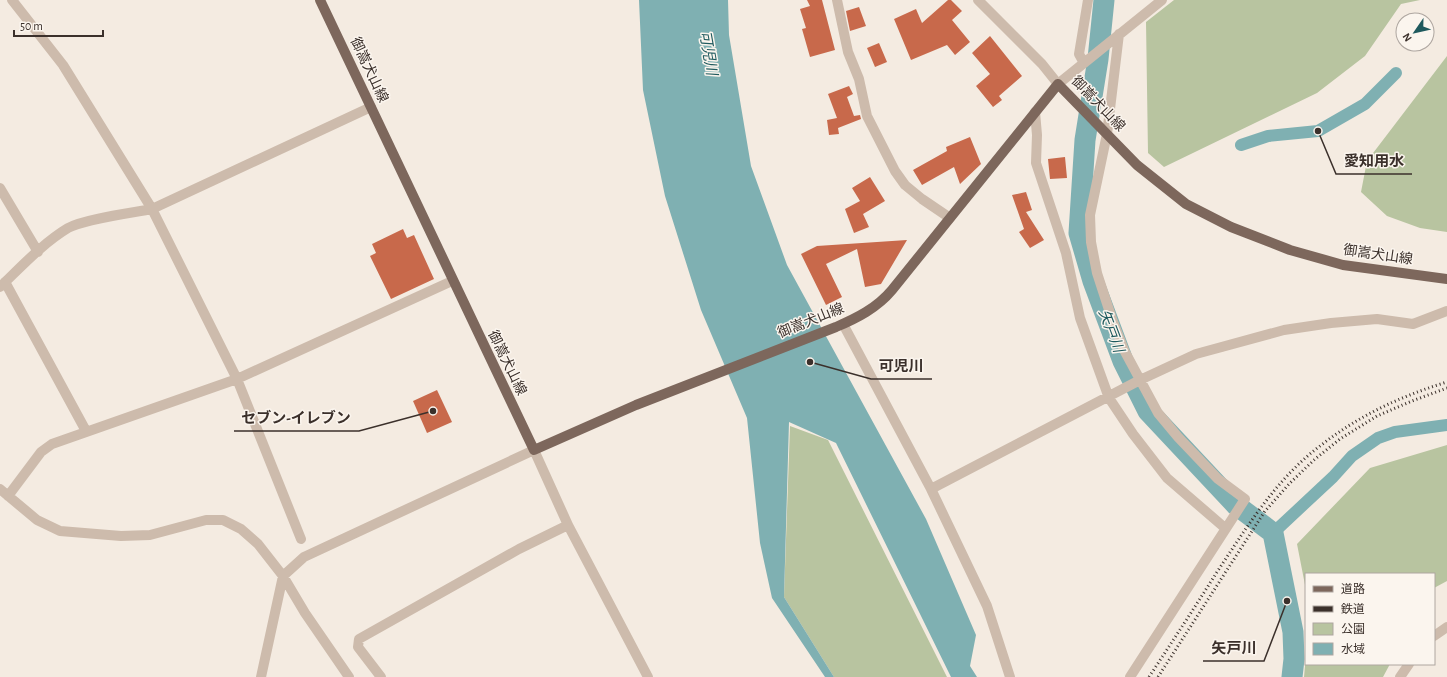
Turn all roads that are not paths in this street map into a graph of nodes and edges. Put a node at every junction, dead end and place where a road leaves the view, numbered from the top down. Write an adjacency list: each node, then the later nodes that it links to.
1 (12, 0): 14 (street)
2 (320, 0): 10 (main road, 御嵩犬山線)
3 (837, 0): 15 (street)
4 (978, 0): 9 (street)
5 (1088, 0): 8 (street)
6 (1162, 0): 7 (street)
7 (1119, 34): 8 (street); 12 (street)
8 (1084, 63): 9 (street)
9 (1058, 84): 11 (main road, 御嵩犬山線); 12 (main road, 御嵩犬山線)
10 (371, 107): 14 (street); 18 (main road, 御嵩犬山線)
11 (1035, 112): 15 (main road, 御嵩犬山線); 24 (street)
12 (1107, 134): 17 (main road, 御嵩犬山線); 23 (street)
13 (0, 188): 16 (street)
14 (152, 209): 16 (street); 22 (street)
15 (950, 218): 21 (main road, 御嵩犬山線)
16 (38, 252): 19 (street)
17 (1447, 279)
18 (452, 281): 22 (street); 26 (main road, 御嵩犬山線)
19 (3, 285): 25 (street)
20 (1447, 311): 23 (street)
21 (839, 326): 26 (main road, 御嵩犬山線); 28 (street)
22 (237, 379): 25 (street); 32 (street)
23 (1140, 380): 24 (street); 31 (street)
24 (1112, 396): 28 (street); 31 (street)
25 (86, 431): 29 (street)
26 (534, 450): 30 (street); 33 (street)
27 (0, 489): 29 (street)
28 (931, 490): 41 (street)
29 (8, 496): 33 (street)
30 (568, 525): 39 (street); 40 (street)
31 (1225, 528): 42 (street)
32 (301, 539)
33 (283, 576): 37 (street); 38 (street)
34 (1447, 627): 35 (street)
35 (1435, 635)
36 (1408, 665): 43 (street)
37 (261, 677)
38 (349, 677)
39 (381, 677)
40 (648, 677)
41 (1010, 677)
42 (1130, 677)
43 (1400, 677)

